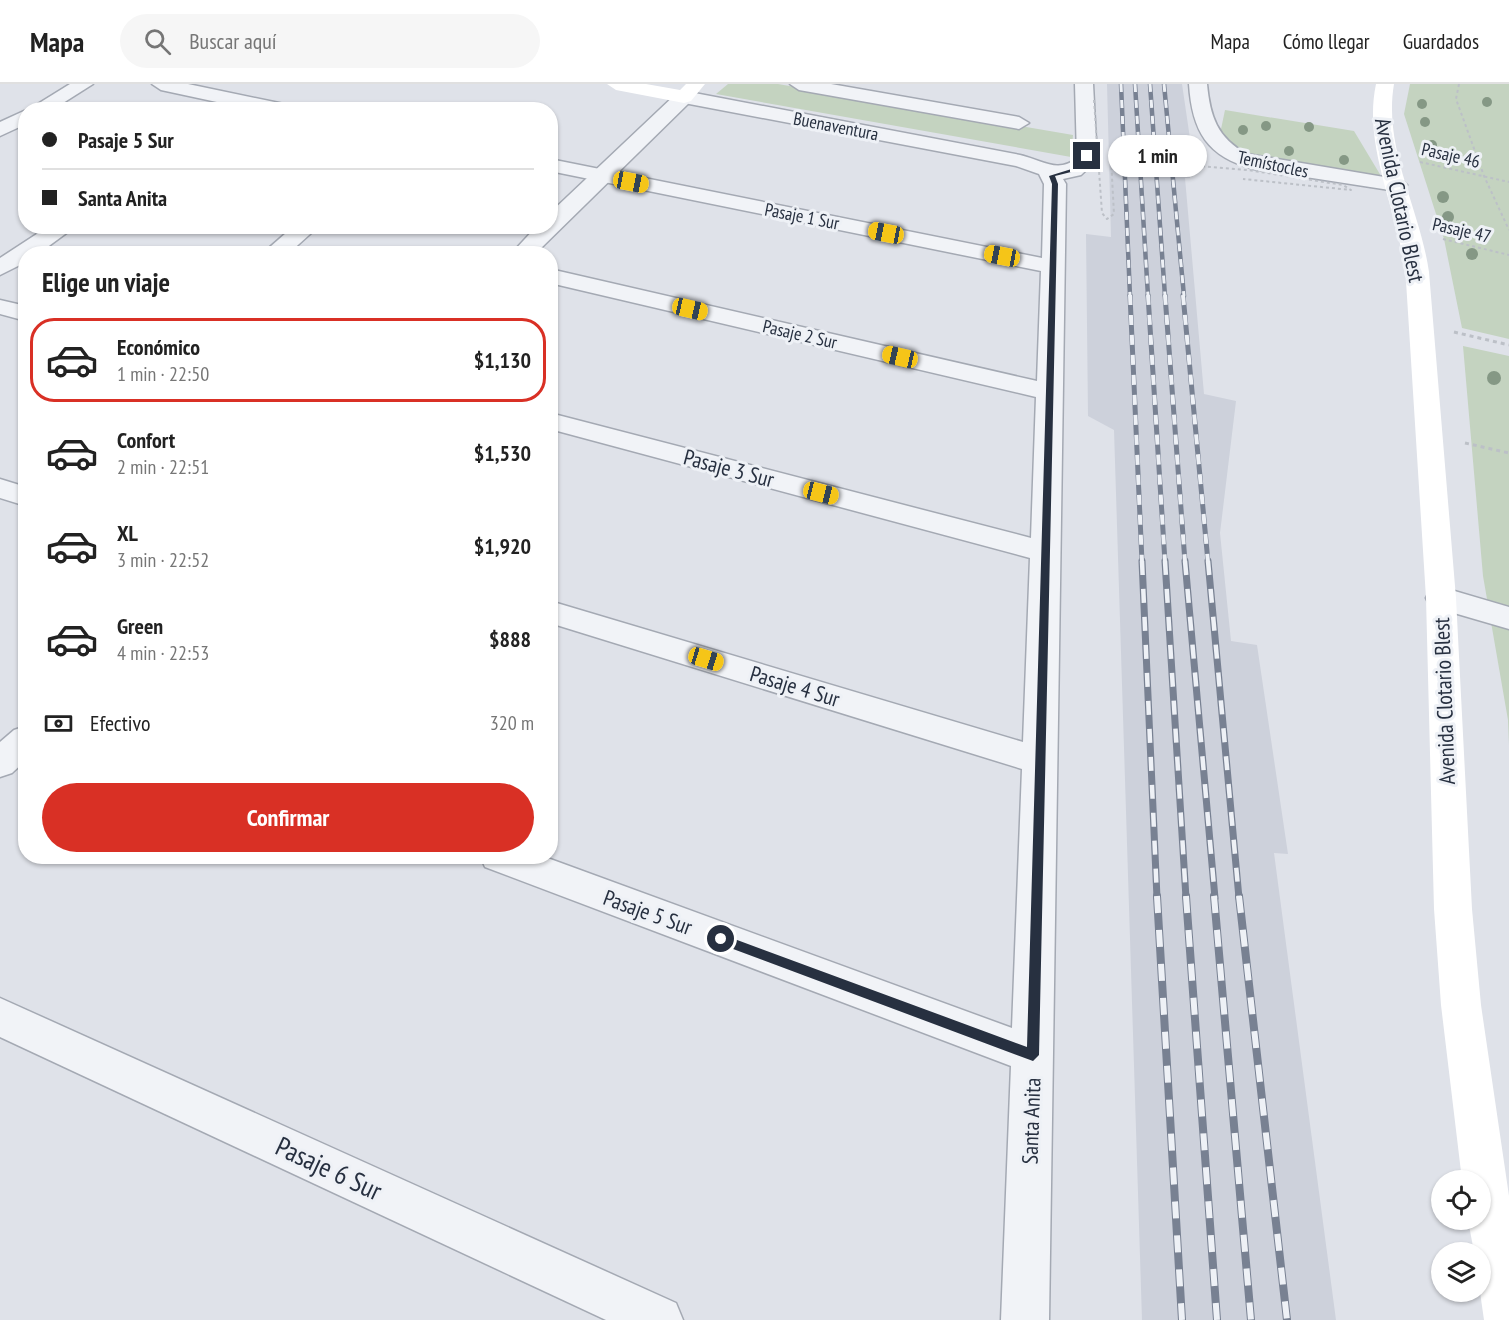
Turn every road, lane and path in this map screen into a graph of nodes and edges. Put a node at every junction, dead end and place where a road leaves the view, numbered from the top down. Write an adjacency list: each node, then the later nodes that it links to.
1 (84, 84): 10 (street)
2 (161, 84): 11 (street)
3 (616, 84): 8 (main road, Buenaventura)
4 (799, 84): 13 (street, Buenaventura)
5 (1198, 84): 22 (street, Temístocles)
6 (1385, 84): 15 (main road, Avenida Clotario Blest)
7 (1459, 84): 19 (path)
8 (690, 90): 17 (street); 18 (street, Buenaventura)
9 (1089, 92): 18 (street); 20 (path, bridge)
10 (51, 102)
11 (232, 102)
12 (18, 120): 14 (street)
13 (1019, 123)
14 (0, 130)
15 (1388, 154): 19 (path, Pasaje 46); 22 (main road, Avenida Clotario Blest)
16 (558, 167): 17 (street, Pasaje 1 Sur)
17 (602, 176): 23 (street); 34 (street, Pasaje 1 Sur)
18 (1052, 176): 34 (street, Santa Anita)
19 (1484, 176): 21 (path, Pasaje 46); 24 (path)
20 (1243, 179)
21 (1509, 182)
22 (1396, 185): 25 (main road, Avenida Clotario Blest)
23 (558, 218)
24 (1509, 230)
25 (1410, 232): 32 (path, Pasaje 47); 39 (main road, Avenida Clotario Blest)
26 (53, 234): 29 (street)
27 (298, 234): 30 (street)
28 (542, 234): 31 (street)
29 (34, 246)
30 (283, 246)
31 (530, 246)
32 (1509, 255)
33 (18, 256): 35 (street)
34 (1053, 267): 41 (street, Santa Anita)
35 (0, 268)
36 (558, 278): 41 (street, Pasaje 2 Sur)
37 (0, 307): 38 (street)
38 (18, 312)
39 (1421, 324): 40 (path); 43 (main road, Avenida Clotario Blest)
40 (1509, 345)
41 (1050, 392): 47 (street, Santa Anita)
42 (558, 423): 47 (street, Pasaje 3 Sur)
43 (1429, 435): 44 (path); 48 (main road, Avenida Clotario Blest)
44 (1509, 453)
45 (0, 488): 46 (street)
46 (18, 494)
47 (1046, 552): 51 (street, Santa Anita)
48 (1441, 598): 50 (street); 57 (main road, Avenida Clotario Blest)
49 (558, 614): 51 (street, Pasaje 4 Sur)
50 (1509, 618)
51 (1039, 760): 54 (street, Santa Anita)
52 (520, 864): 54 (street, Pasaje 5 Sur)
53 (0, 1017): 55 (street, Pasaje 6 Sur)
54 (1033, 1055): 56 (street, Santa Anita)
55 (659, 1320)
56 (1025, 1320)
57 (1508, 1320)

